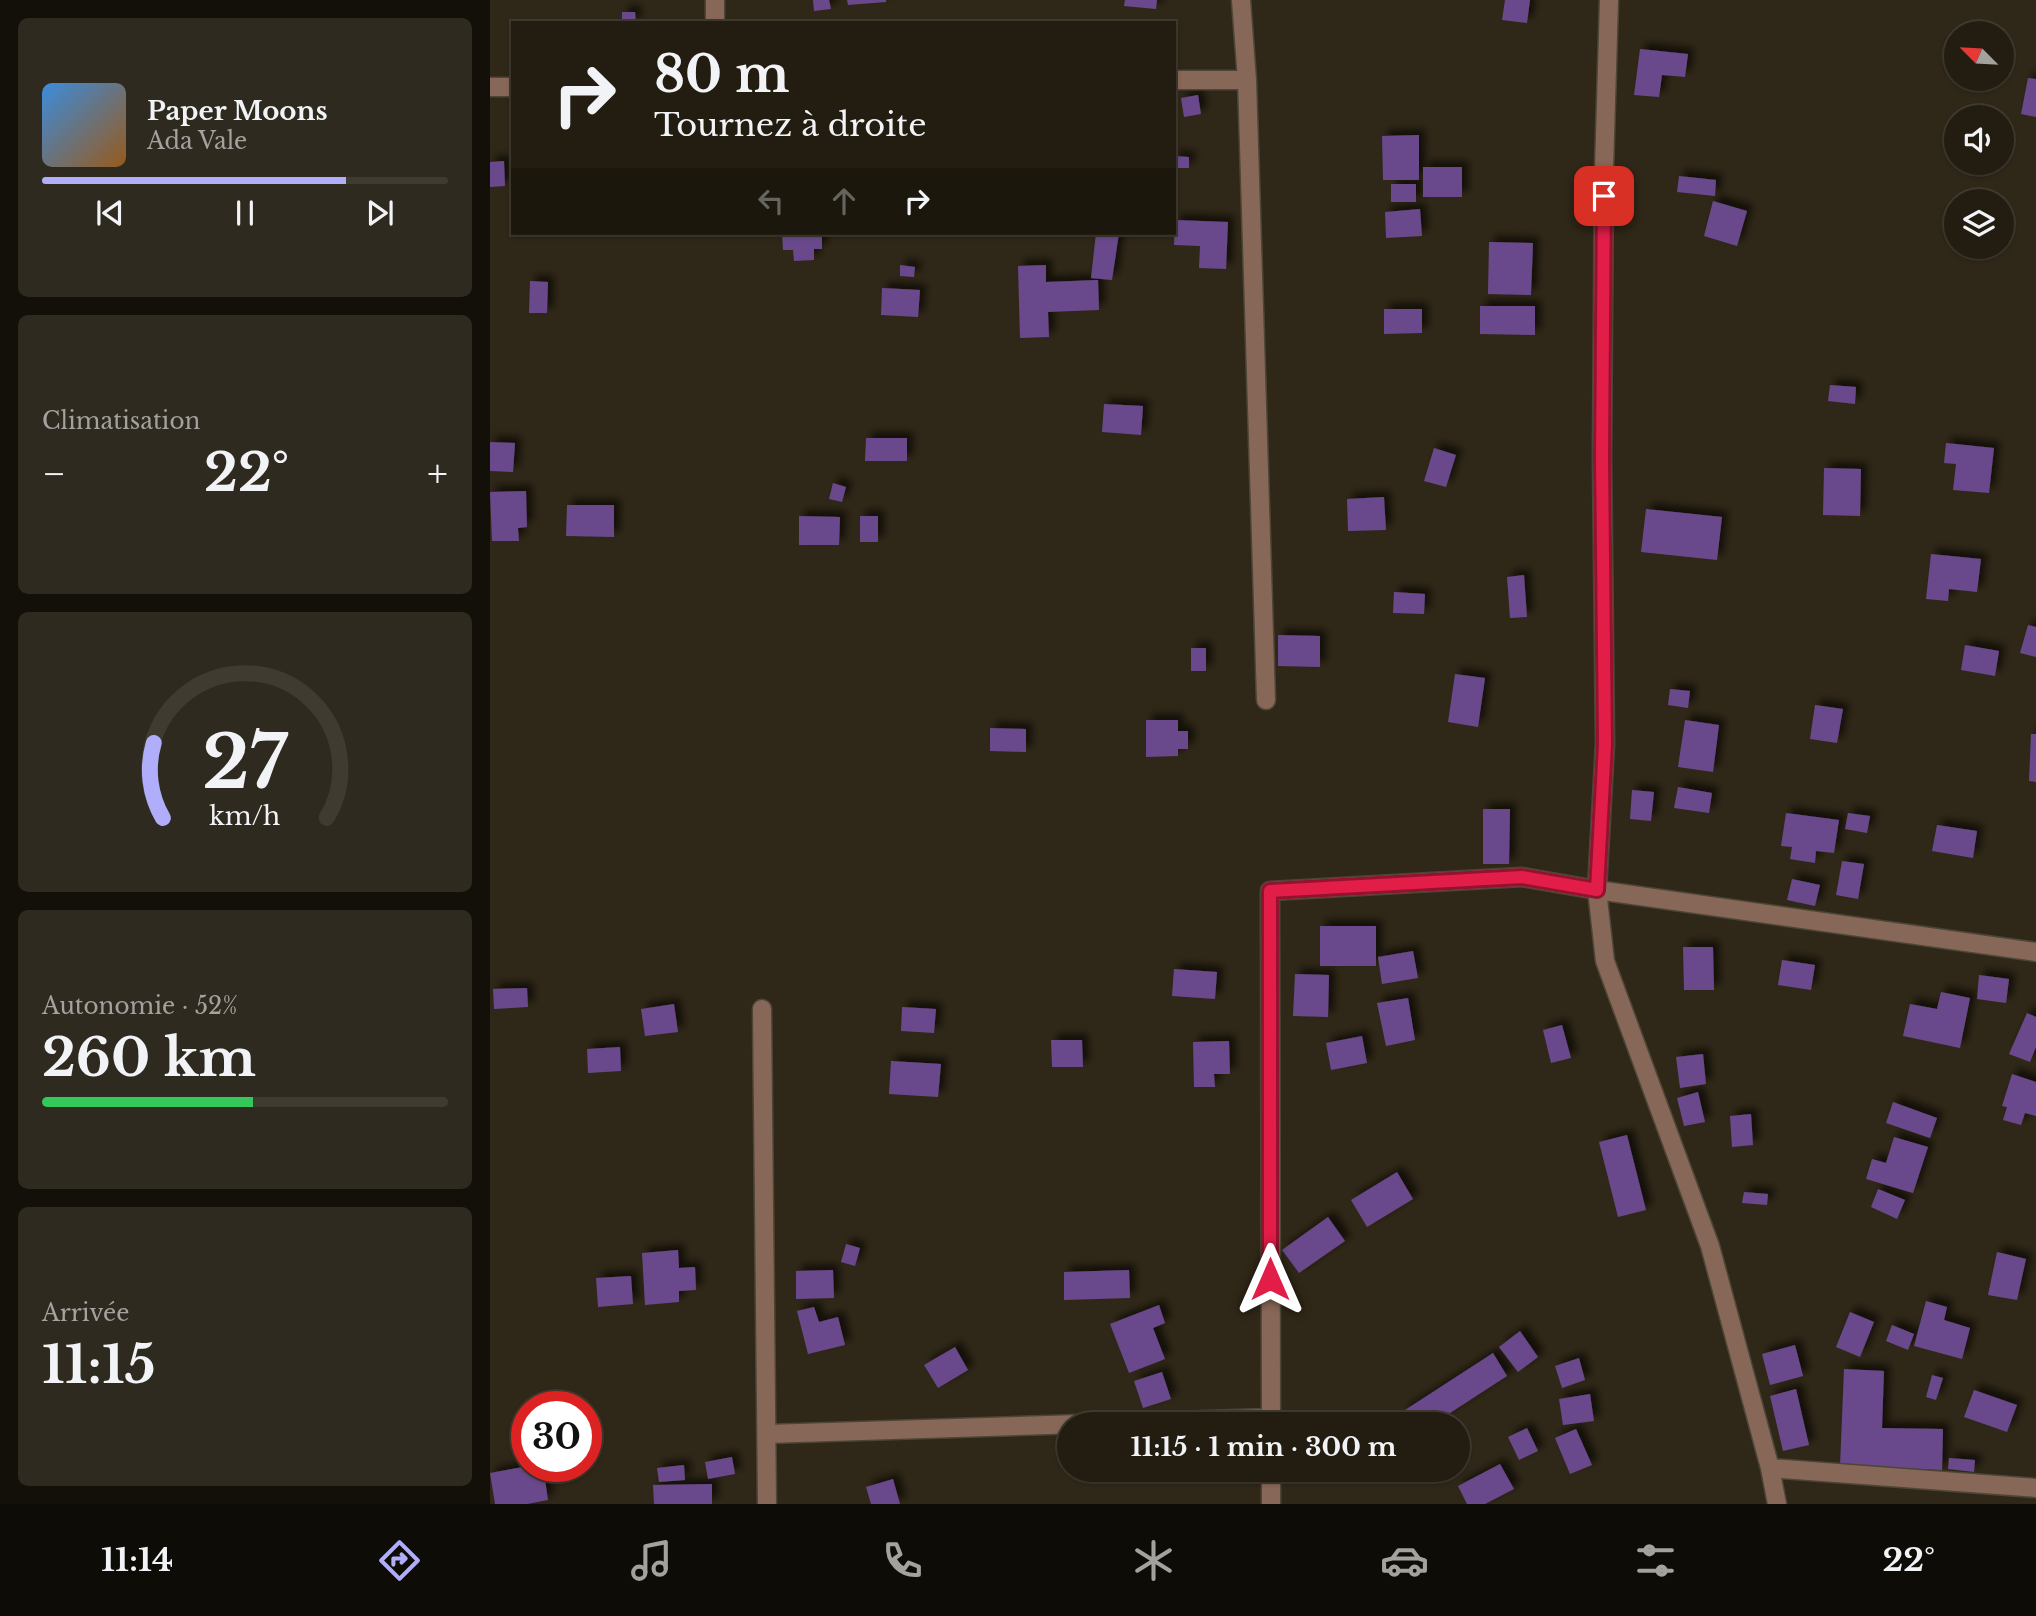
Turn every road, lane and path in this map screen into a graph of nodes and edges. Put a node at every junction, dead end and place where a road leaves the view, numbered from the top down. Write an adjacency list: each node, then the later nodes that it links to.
1 (715, 0): 4 (street)
2 (1241, 0): 6 (street)
3 (1609, 0): 10 (street)
4 (715, 21)
5 (1176, 80): 6 (street)
6 (1247, 80): 9 (street)
7 (490, 87): 8 (street)
8 (511, 87)
9 (1266, 700)
10 (1597, 890): 11 (street); 13 (street); 16 (street)
11 (2036, 951)
12 (762, 1009): 15 (street)
13 (1270, 1412)
14 (1057, 1427): 15 (street)
15 (767, 1434): 19 (street)
16 (1770, 1468): 18 (street); 21 (street)
17 (1270, 1482): 20 (street)
18 (2036, 1488)
19 (767, 1504)
20 (1270, 1504)
21 (1777, 1504)

